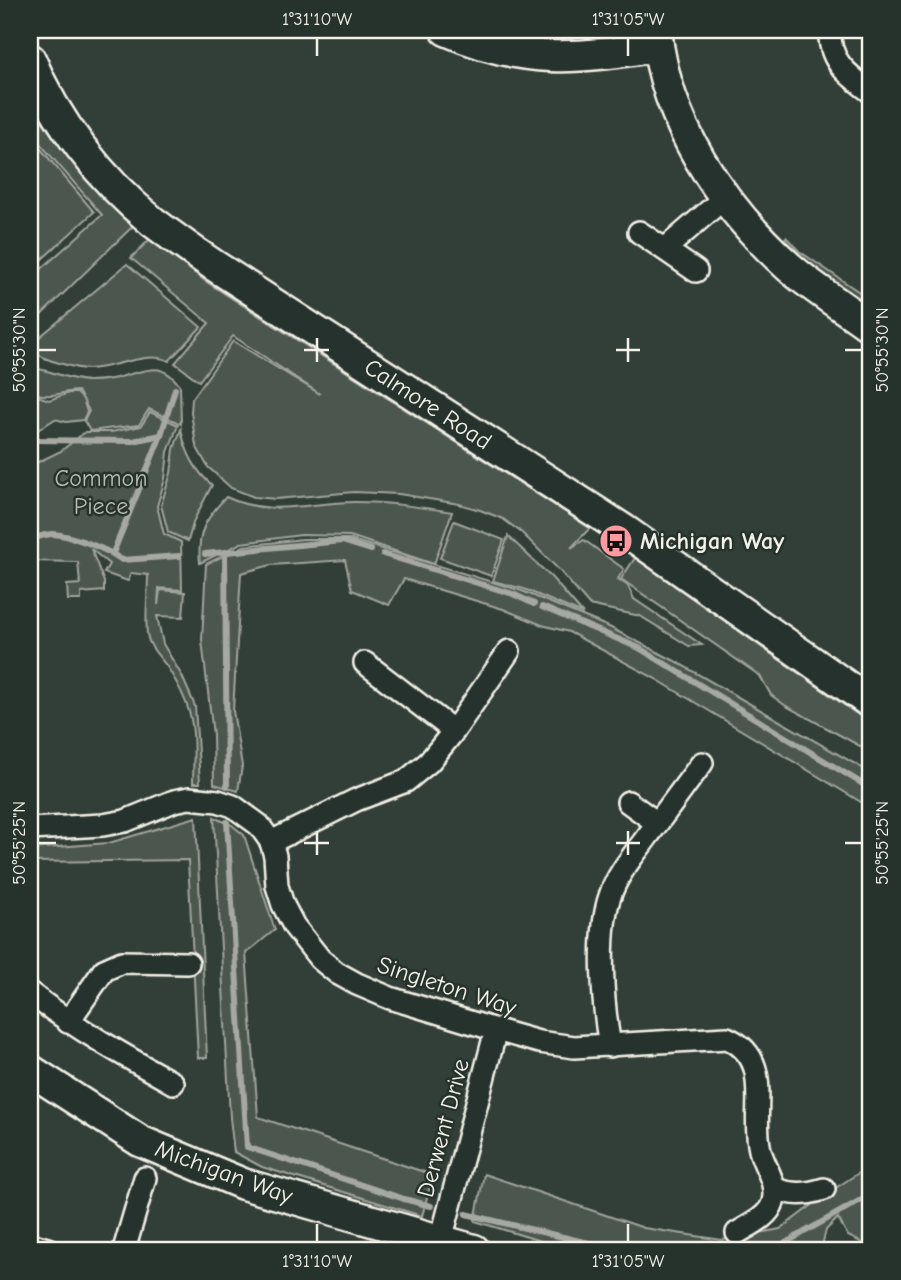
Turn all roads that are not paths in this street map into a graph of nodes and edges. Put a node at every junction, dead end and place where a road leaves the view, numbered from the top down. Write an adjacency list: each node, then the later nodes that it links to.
1 (446, 30): 4 (street)
2 (830, 30): 6 (street)
3 (657, 38): 4 (street); 7 (street)
4 (530, 43)
5 (30, 59): 14 (street, Calmore Road)
6 (871, 92)
7 (724, 198): 9 (street); 11 (street)
8 (639, 232): 9 (street)
9 (665, 249): 10 (street)
10 (696, 271)
11 (871, 327)
12 (509, 651): 15 (street)
13 (365, 663): 15 (street)
14 (871, 703)
15 (454, 731): 20 (street)
16 (702, 763): 18 (street)
17 (628, 802): 18 (street)
18 (657, 823): 25 (street)
19 (30, 829): 20 (street)
20 (271, 842): 24 (street, Singleton Way)
21 (188, 963): 23 (street)
22 (30, 993): 23 (street)
23 (68, 1022): 27 (street)
24 (496, 1030): 25 (street, Singleton Way); 32 (street, Derwent Drive)
25 (610, 1046): 29 (street, Singleton Way)
26 (30, 1070): 32 (street, Michigan Way)
27 (173, 1083)
28 (145, 1178): 35 (street)
29 (775, 1189): 30 (street); 31 (street)
30 (824, 1189)
31 (737, 1233)
32 (441, 1240): 36 (street, Michigan Way)
33 (30, 1244): 34 (street)
34 (51, 1250)
35 (124, 1250)
36 (474, 1250)

